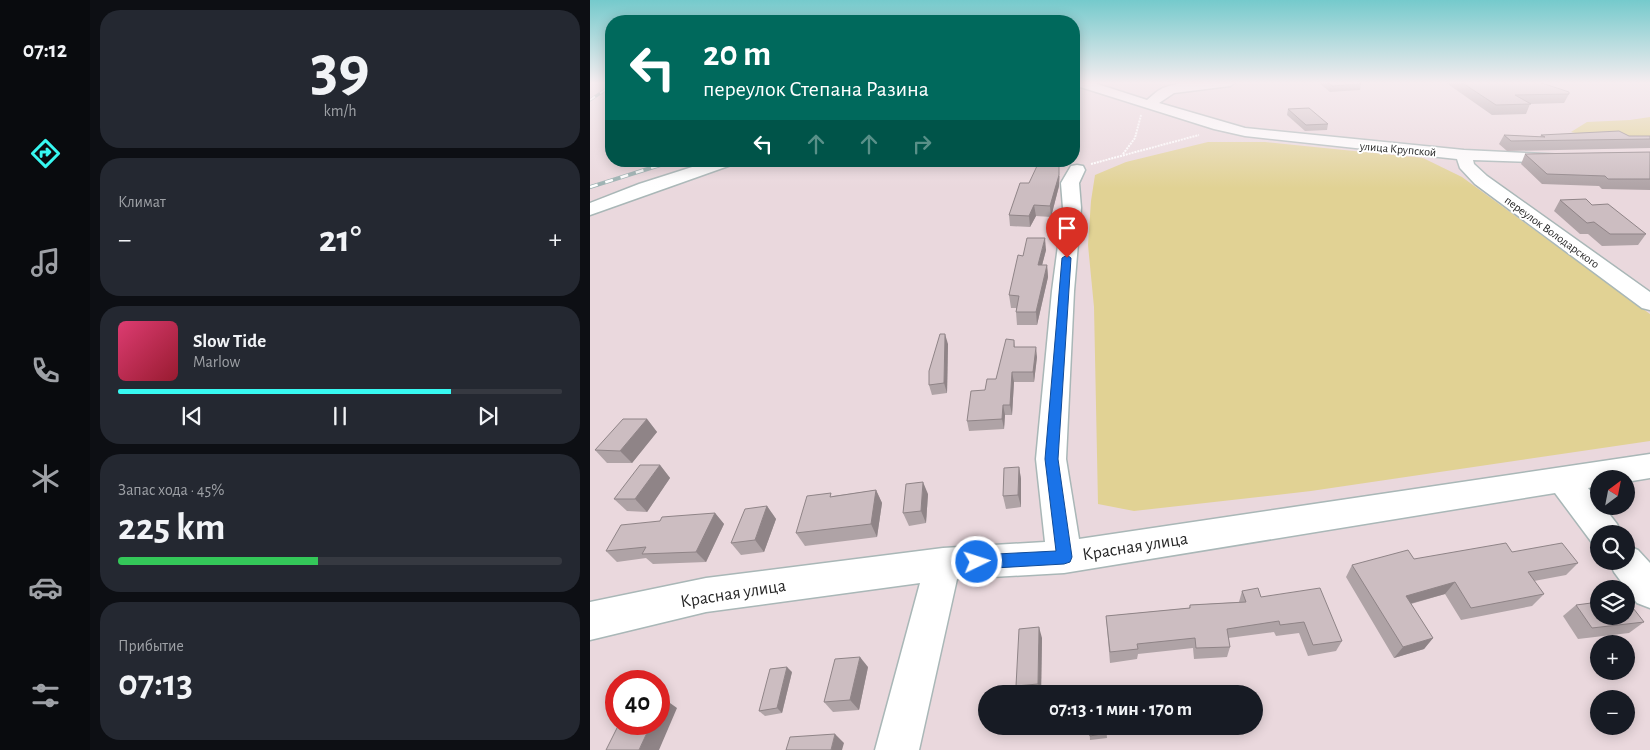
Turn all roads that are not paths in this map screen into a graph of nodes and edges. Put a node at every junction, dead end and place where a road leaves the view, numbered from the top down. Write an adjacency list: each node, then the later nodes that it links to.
1 (1190, 117): 2 (street, улица Крупской)
2 (1464, 155): 3 (street, улица Крупской); 8 (street, переулок Володарского)
3 (1570, 158)
4 (710, 167): 6 (street)
5 (1077, 170): 13 (street)
6 (590, 209)
7 (1650, 277): 8 (street)
8 (1620, 282): 9 (street, переулок Володарского)
9 (1650, 303)
10 (1650, 466): 11 (street, Красная улица)
11 (1564, 481): 12 (street); 13 (street, Красная улица)
12 (1598, 525)
13 (1064, 557): 14 (street, Красная улица)
14 (943, 564): 17 (street, Красная улица); 18 (street)
15 (1633, 570): 16 (street)
16 (1650, 591)
17 (590, 621)
18 (897, 750)

